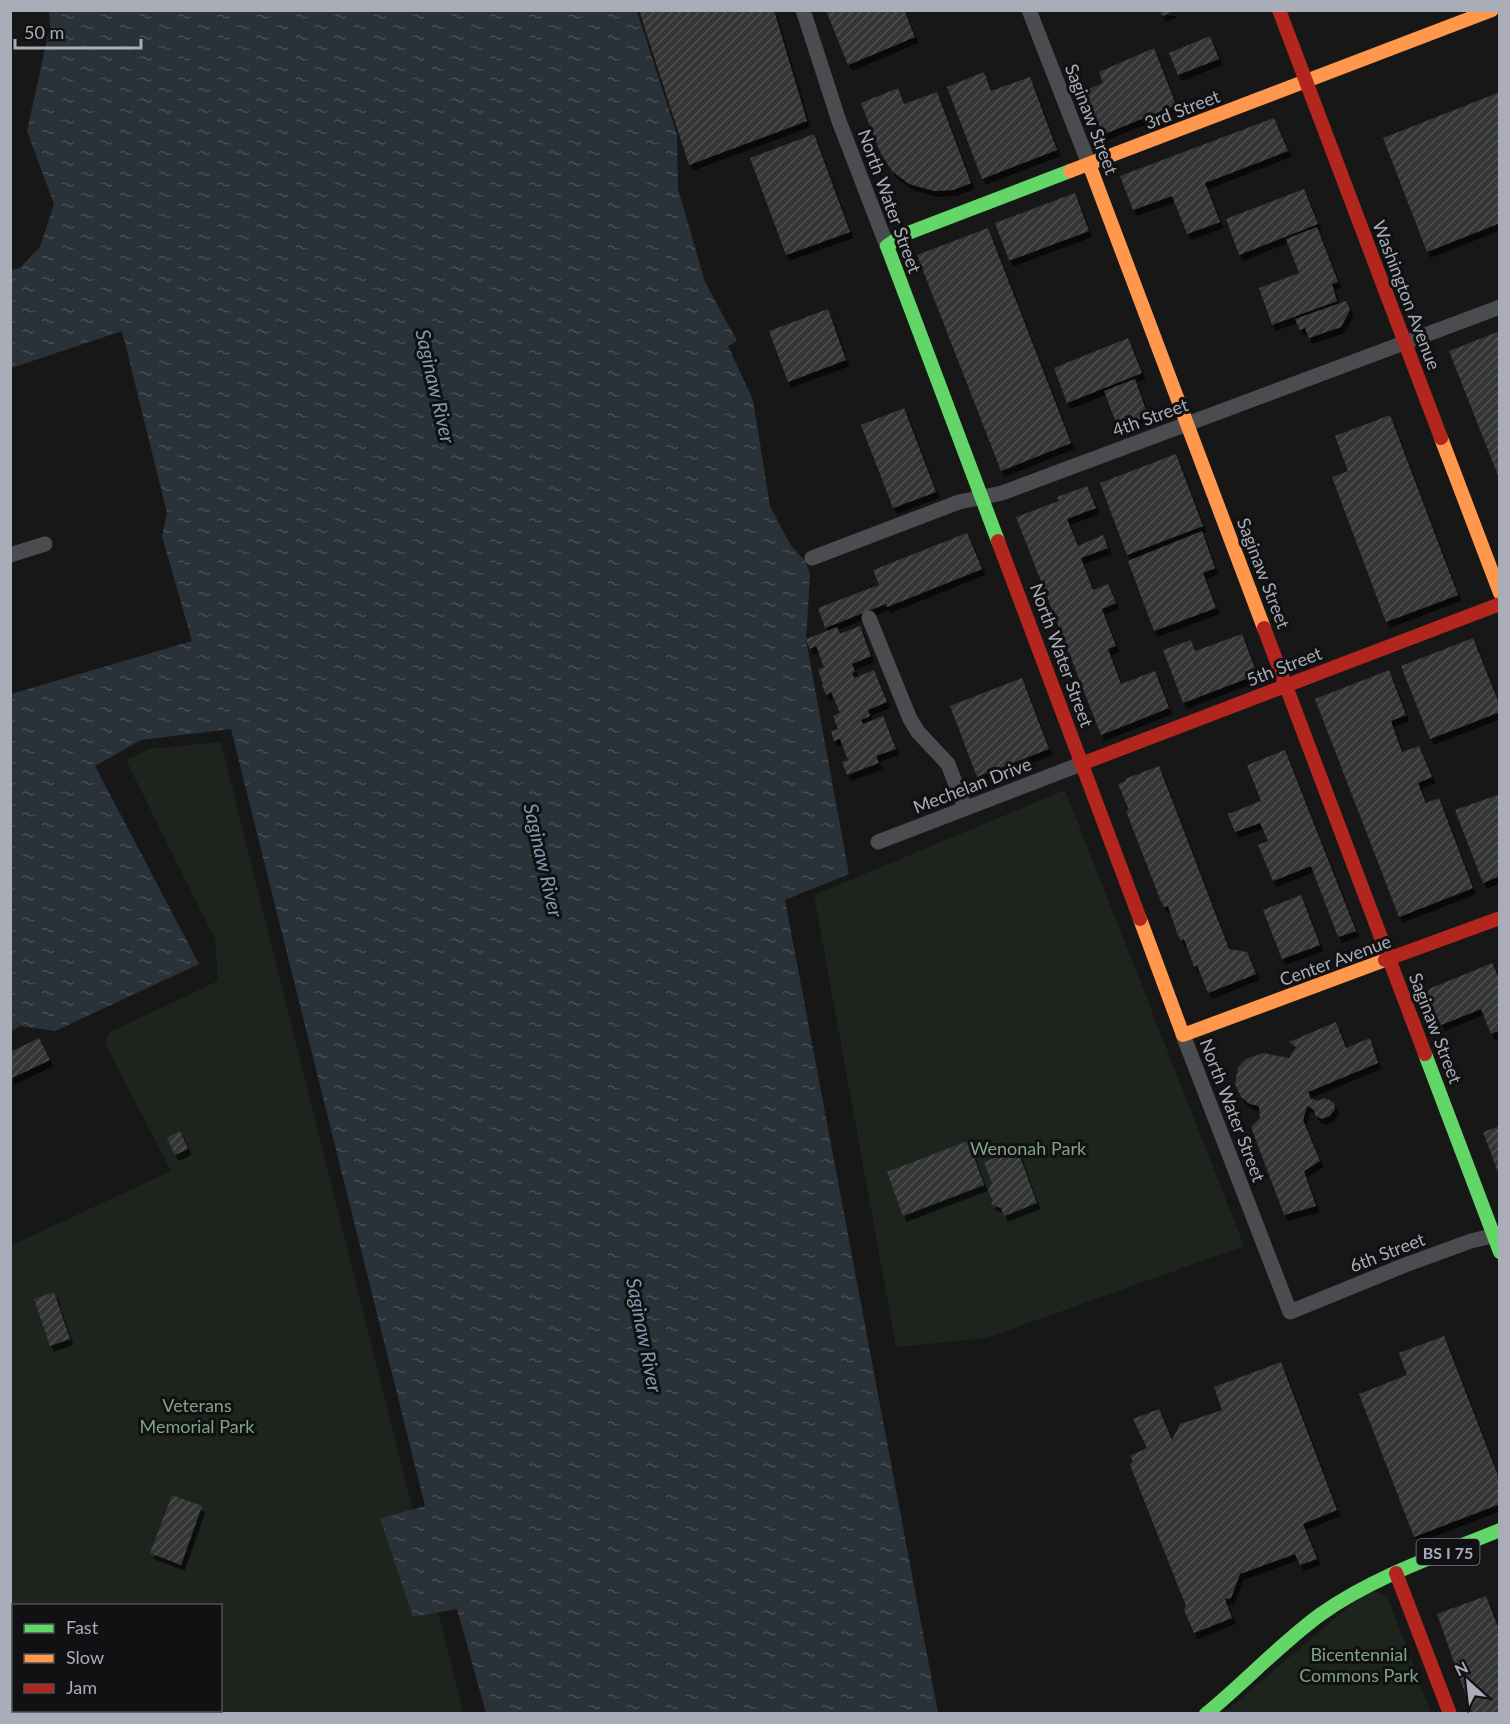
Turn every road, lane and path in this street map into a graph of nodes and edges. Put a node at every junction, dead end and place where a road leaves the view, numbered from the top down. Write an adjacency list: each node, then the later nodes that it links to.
1 (803, 10): 7 (street, North Water Street)
2 (1029, 10): 6 (street, Saginaw Street)
3 (1279, 10): 5 (main road, Washington Avenue)
4 (1492, 10): 5 (main road, 3rd Street)
5 (1307, 81): 6 (main road, 3rd Street); 9 (main road, Washington Avenue)
6 (1089, 164): 7 (main road, 3rd Street); 10 (main road, Saginaw Street)
7 (887, 246): 11 (main road, North Water Street)
8 (1500, 307): 9 (street, 4th Street)
9 (1406, 342): 10 (street, 4th Street); 15 (main road, Washington Avenue)
10 (1187, 425): 11 (street, 4th Street); 18 (main road, Saginaw Street)
11 (982, 497): 14 (street, 4th Street); 19 (main road, North Water Street)
12 (45, 544): 13 (street)
13 (10, 555)
14 (812, 558)
15 (1500, 593)
16 (1500, 604): 18 (main road, 5th Street)
17 (869, 618): 20 (street)
18 (1286, 685): 19 (main road, 5th Street); 23 (main road, Saginaw Street)
19 (1081, 764): 20 (street, Mechelan Drive); 24 (main road, North Water Street)
20 (965, 808): 21 (street, Mechelan Drive)
21 (878, 842)
22 (1500, 918): 23 (main road, Center Avenue)
23 (1389, 960): 24 (main road, Center Avenue); 25 (main road, Saginaw Street)
24 (1183, 1035): 27 (street, North Water Street)
25 (1497, 1235): 26 (main road, Saginaw Street); 27 (street, 6th Street)
26 (1500, 1251)
27 (1290, 1312)
28 (1500, 1530): 29 (main road, BS I 75)
29 (1396, 1573): 30 (main road, BS I 75); 31 (main road)
30 (1206, 1713)
31 (1450, 1713)

